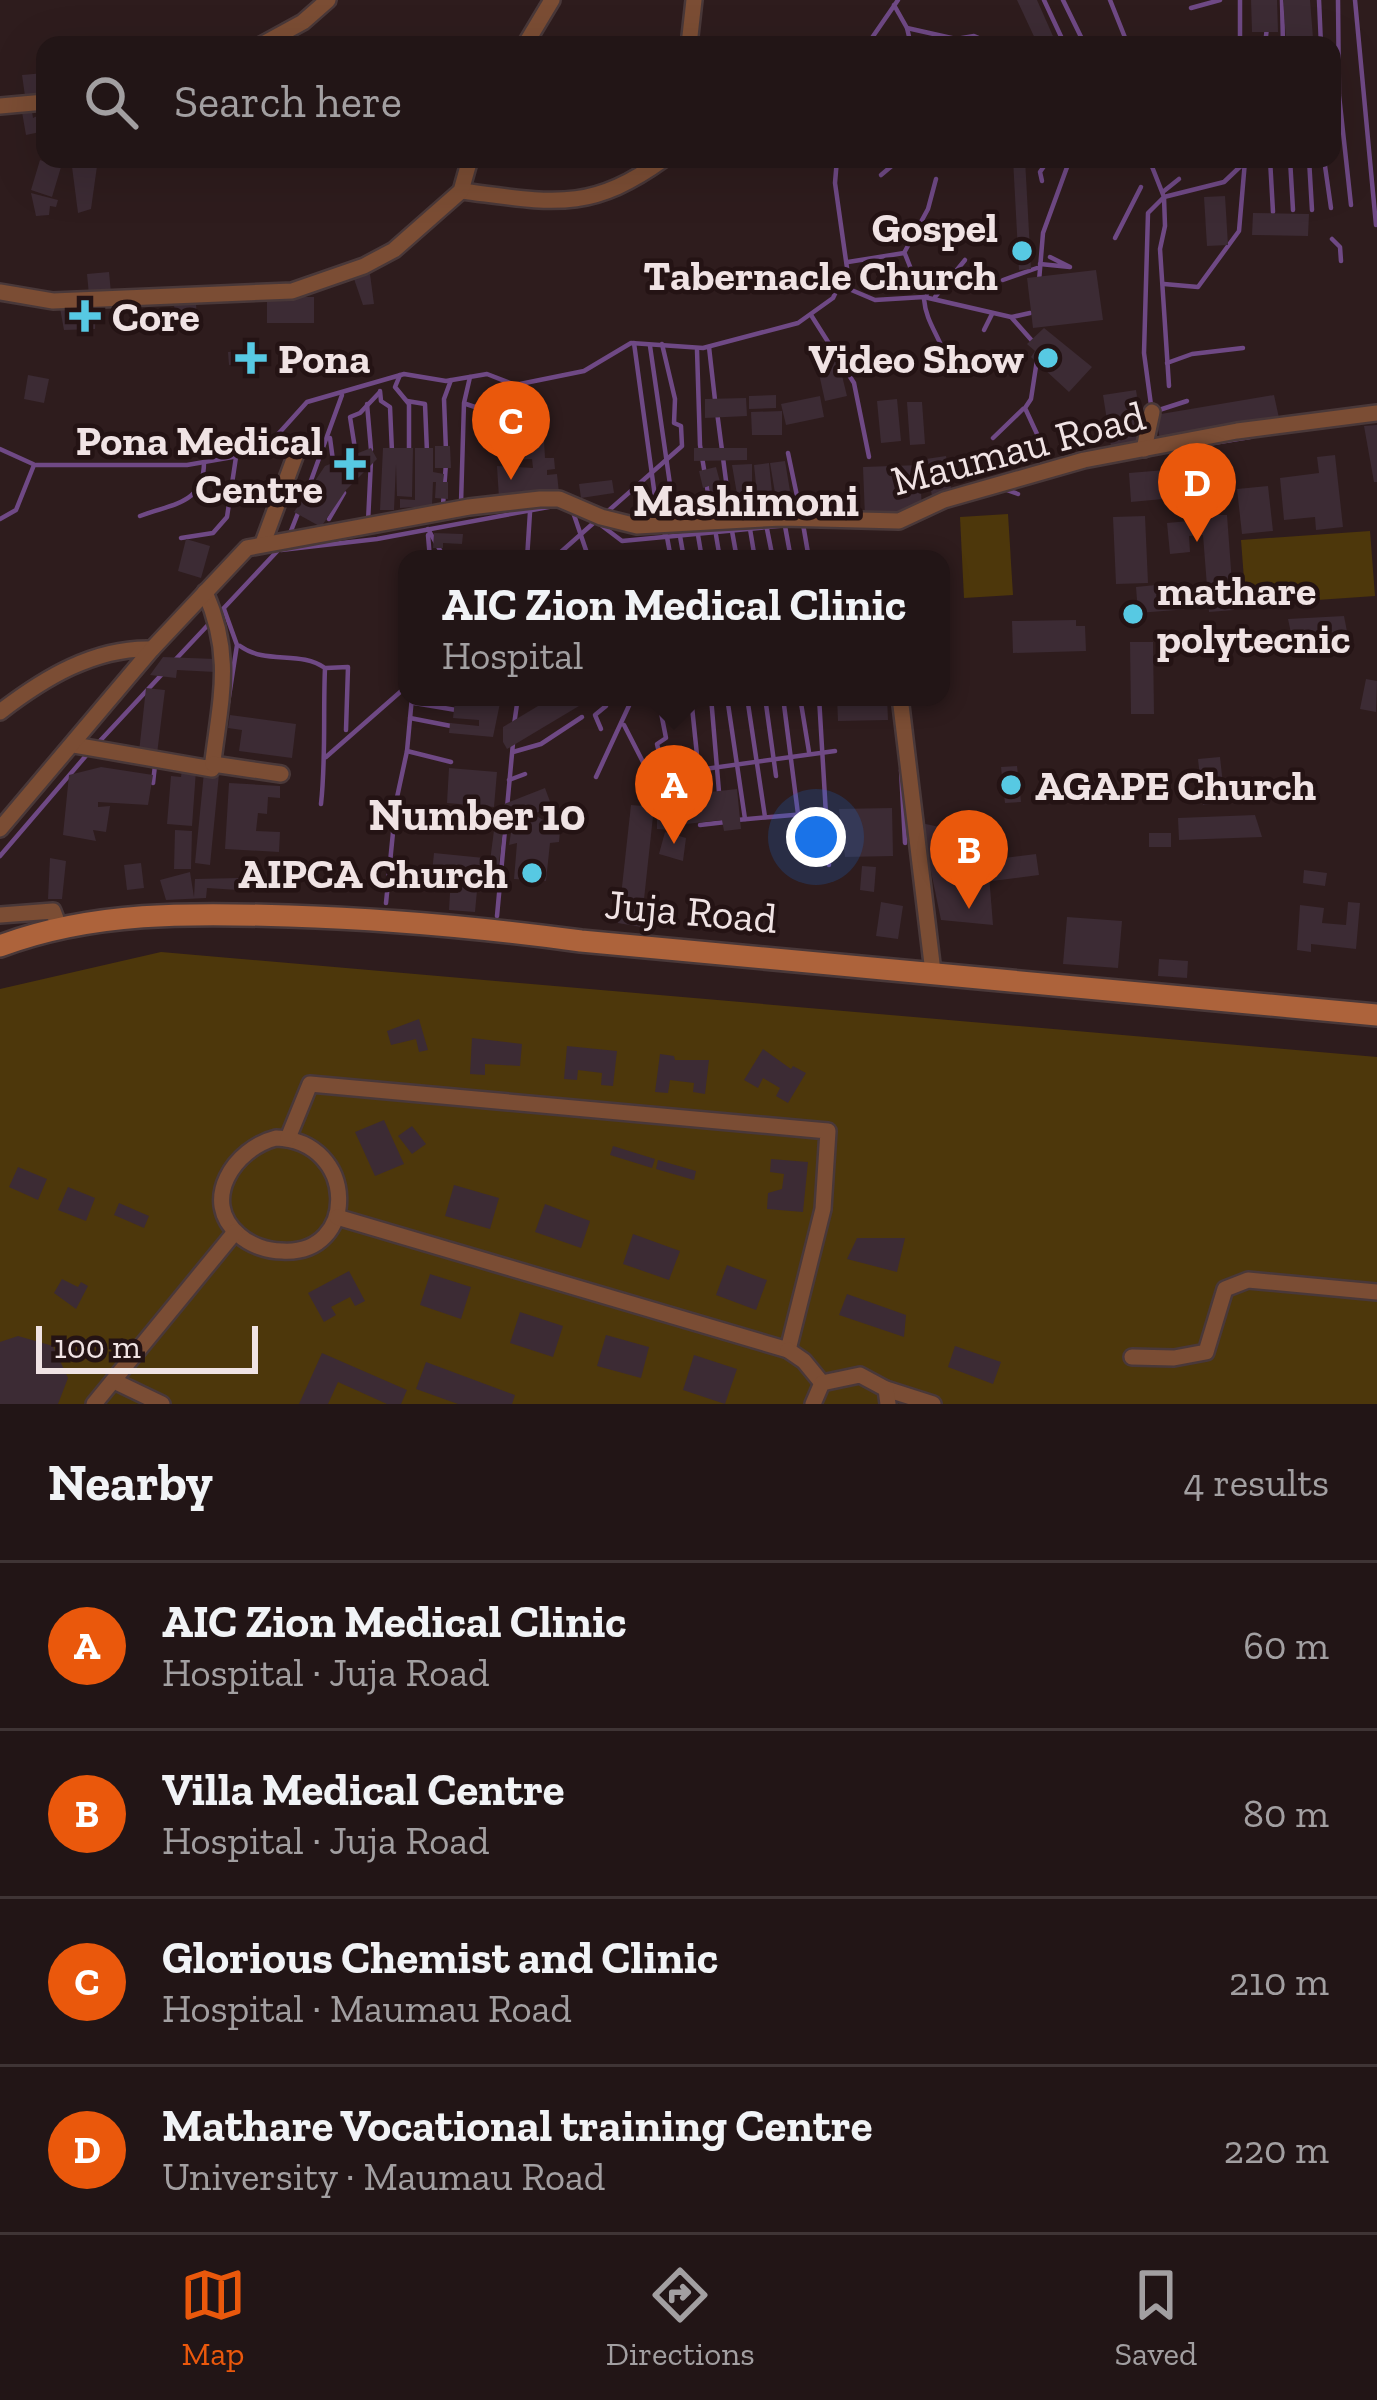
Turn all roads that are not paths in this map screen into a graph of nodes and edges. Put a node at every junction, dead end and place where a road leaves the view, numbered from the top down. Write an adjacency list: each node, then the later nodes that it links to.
1 (328, 0): 4 (street)
2 (552, 0): 5 (street)
3 (694, 0): 6 (street)
4 (277, 36)
5 (530, 36)
6 (690, 36)
7 (36, 102): 8 (street)
8 (0, 106)
9 (467, 168): 11 (street)
10 (651, 168): 11 (street)
11 (461, 191): 12 (street)
12 (0, 292)
13 (1152, 412): 16 (street)
14 (1377, 413): 16 (street, Maumau Road)
15 (299, 443): 17 (street)
16 (1144, 449): 17 (street, Maumau Road)
17 (258, 544): 18 (street)
18 (205, 592): 19 (street); 23 (street)
19 (152, 649): 21 (street); 22 (street)
20 (901, 706): 29 (street)
21 (0, 712)
22 (74, 745): 23 (street); 25 (street)
23 (213, 764): 24 (street)
24 (281, 774)
25 (0, 829)
26 (0, 915): 27 (street)
27 (60, 929): 28 (main road, Juja Road); 29 (main road, Juja Road)
28 (0, 946)
29 (933, 972): 30 (main road, Juja Road)
30 (1377, 1015)
31 (288, 1138): 32 (street); 33 (street); 35 (street)
32 (338, 1217): 33 (street); 35 (street)
33 (235, 1232): 37 (street)
34 (1377, 1292): 36 (street)
35 (788, 1350): 38 (street)
36 (1132, 1358)
37 (114, 1381): 40 (street); 41 (street)
38 (822, 1383): 39 (street); 42 (street)
39 (887, 1397): 43 (street)
40 (94, 1404)
41 (162, 1404)
42 (813, 1404)
43 (933, 1404)

